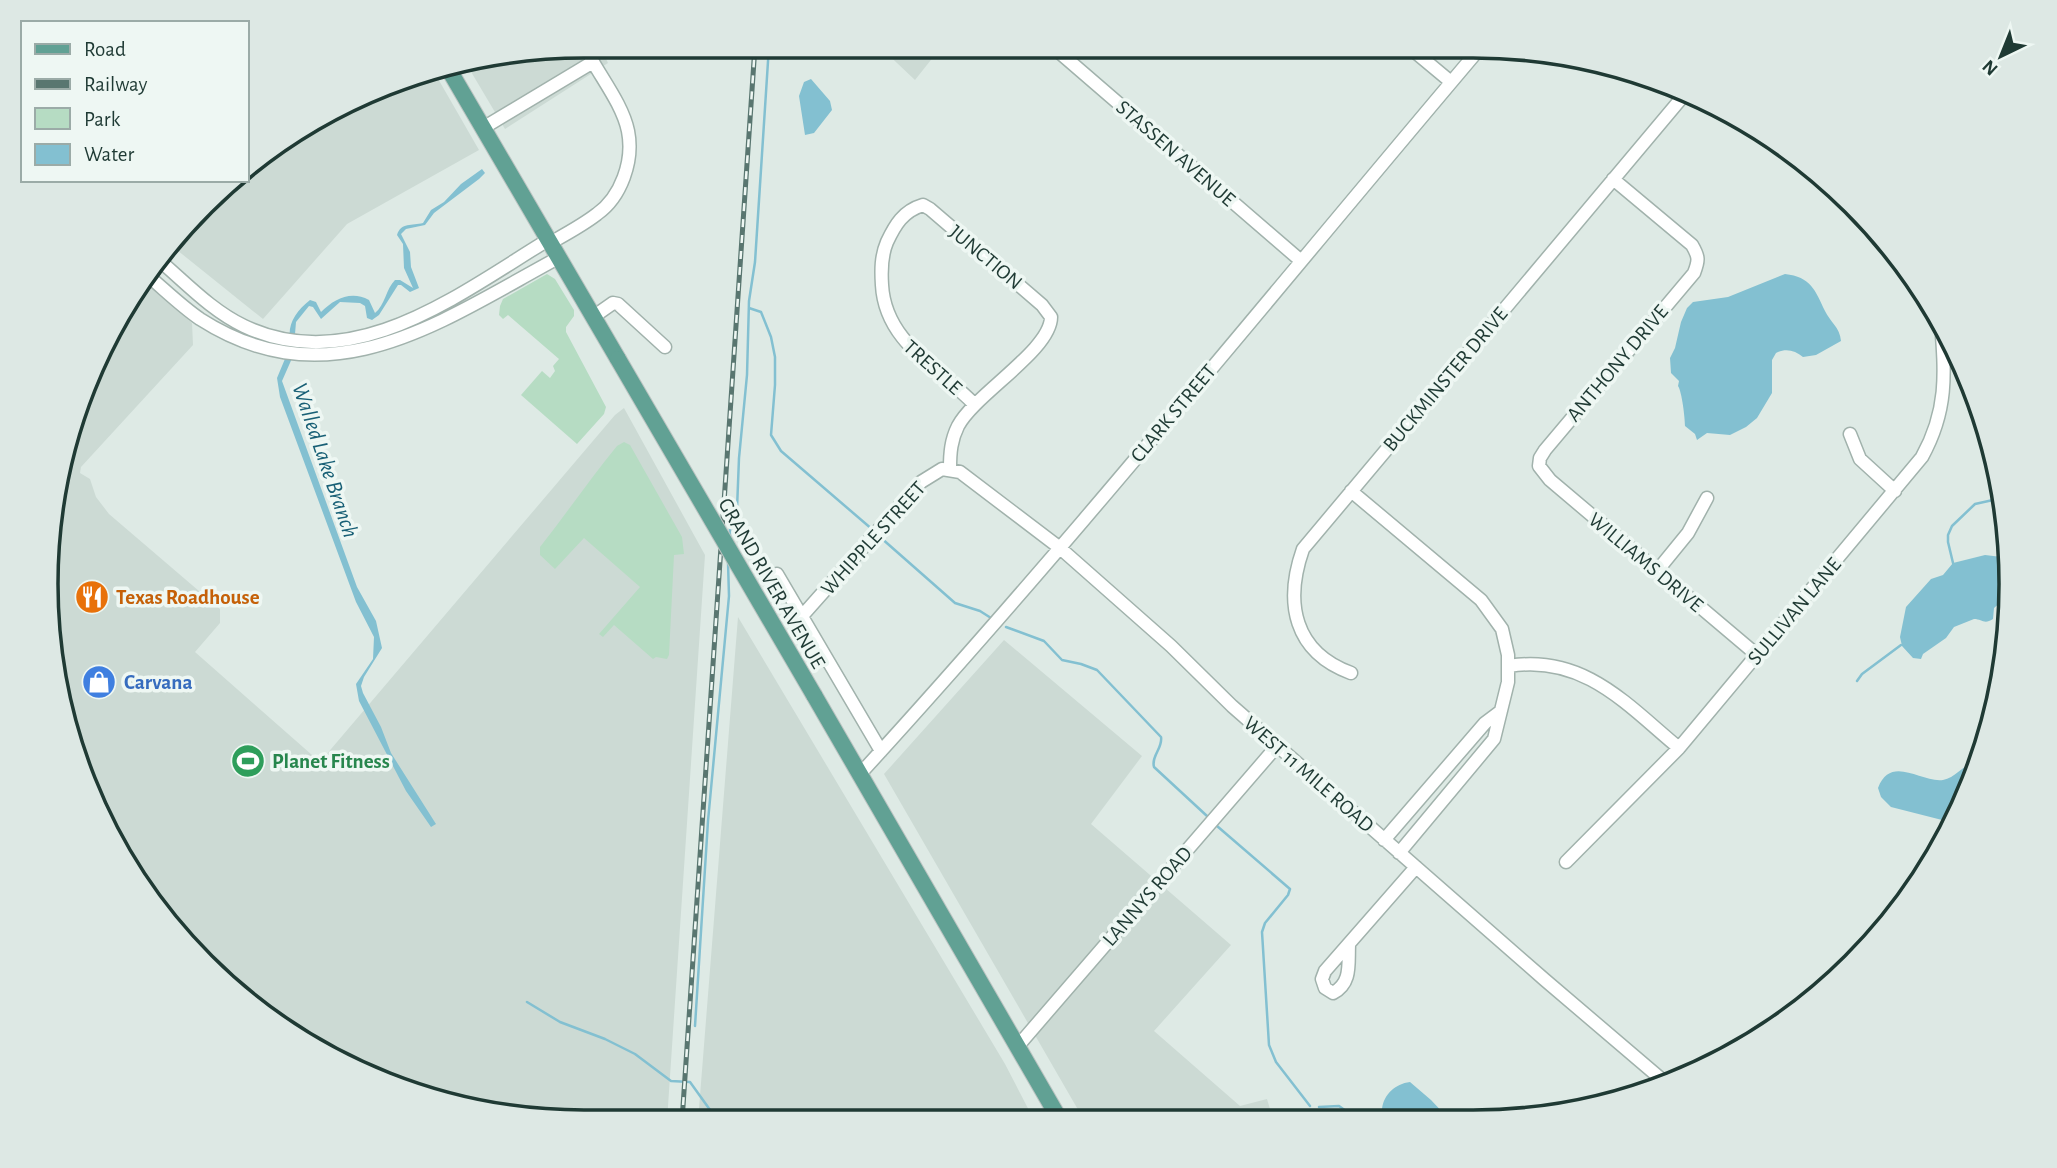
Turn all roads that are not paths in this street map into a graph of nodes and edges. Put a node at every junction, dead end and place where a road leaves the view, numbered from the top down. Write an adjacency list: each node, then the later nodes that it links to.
1 (591, 58): 5 (street)
2 (1066, 58): 14 (street, STASSEN AVENUE)
3 (1422, 58): 7 (street)
4 (1471, 58): 7 (street, CLARK STREET)
5 (593, 62): 9 (street); 12 (street)
6 (452, 75): 9 (main road, GRAND RIVER AVENUE)
7 (1451, 82): 14 (street, CLARK STREET)
8 (1680, 100): 10 (street, BUCKMINSTER DRIVE)
9 (482, 128): 12 (main road, GRAND RIVER AVENUE)
10 (1613, 178): 24 (street, ANTHONY DRIVE); 26 (street, BUCKMINSTER DRIVE)
11 (908, 212): 22 (street, TRESTLE); 22 (street, JUNCTION)
12 (549, 242): 13 (main road, GRAND RIVER AVENUE); 21 (street)
13 (558, 258): 17 (main road, GRAND RIVER AVENUE); 21 (street)
14 (1300, 260): 29 (street, CLARK STREET)
15 (165, 265): 18 (street)
16 (154, 281): 18 (street)
17 (593, 317): 20 (street); 40 (main road, GRAND RIVER AVENUE, bridge)
18 (262, 340): 21 (street)
19 (1942, 346): 27 (street, SULLIVAN LANE)
20 (665, 347)
21 (325, 348)
22 (974, 404): 25 (street)
23 (1850, 434): 27 (street)
24 (1538, 466): 30 (street, WILLIAMS DRIVE)
25 (950, 468): 29 (street, WEST 11 MILE ROAD); 32 (street, WHIPPLE STREET)
26 (1351, 491): 34 (street); 35 (street, BUCKMINSTER DRIVE)
27 (1895, 491): 33 (street, SULLIVAN LANE)
28 (1707, 498): 30 (street)
29 (1060, 548): 37 (street, WEST 11 MILE ROAD); 39 (street, CLARK STREET)
30 (1657, 571): 33 (street, WILLIAMS DRIVE)
31 (778, 574): 32 (street)
32 (802, 616): 39 (street)
33 (1757, 655): 38 (street, SULLIVAN LANE)
34 (1509, 666): 36 (street); 38 (street)
35 (1351, 673)
36 (1501, 711): 41 (street); 42 (street)
37 (1277, 746): 43 (street, WEST 11 MILE ROAD); 48 (street, LANNYS ROAD)
38 (1679, 748): 45 (street, SULLIVAN LANE)
39 (881, 751): 40 (street, CLARK STREET)
40 (860, 774): 48 (main road, GRAND RIVER AVENUE)
41 (1438, 777): 42 (street); 43 (street)
42 (1454, 790): 44 (street)
43 (1384, 840): 44 (street, WEST 11 MILE ROAD)
44 (1399, 853): 46 (street, WEST 11 MILE ROAD)
45 (1566, 862)
46 (1416, 867): 47 (street); 49 (street, WEST 11 MILE ROAD)
47 (1349, 945)
48 (1017, 1047): 50 (main road, GRAND RIVER AVENUE)
49 (1658, 1076)
50 (1054, 1110)

